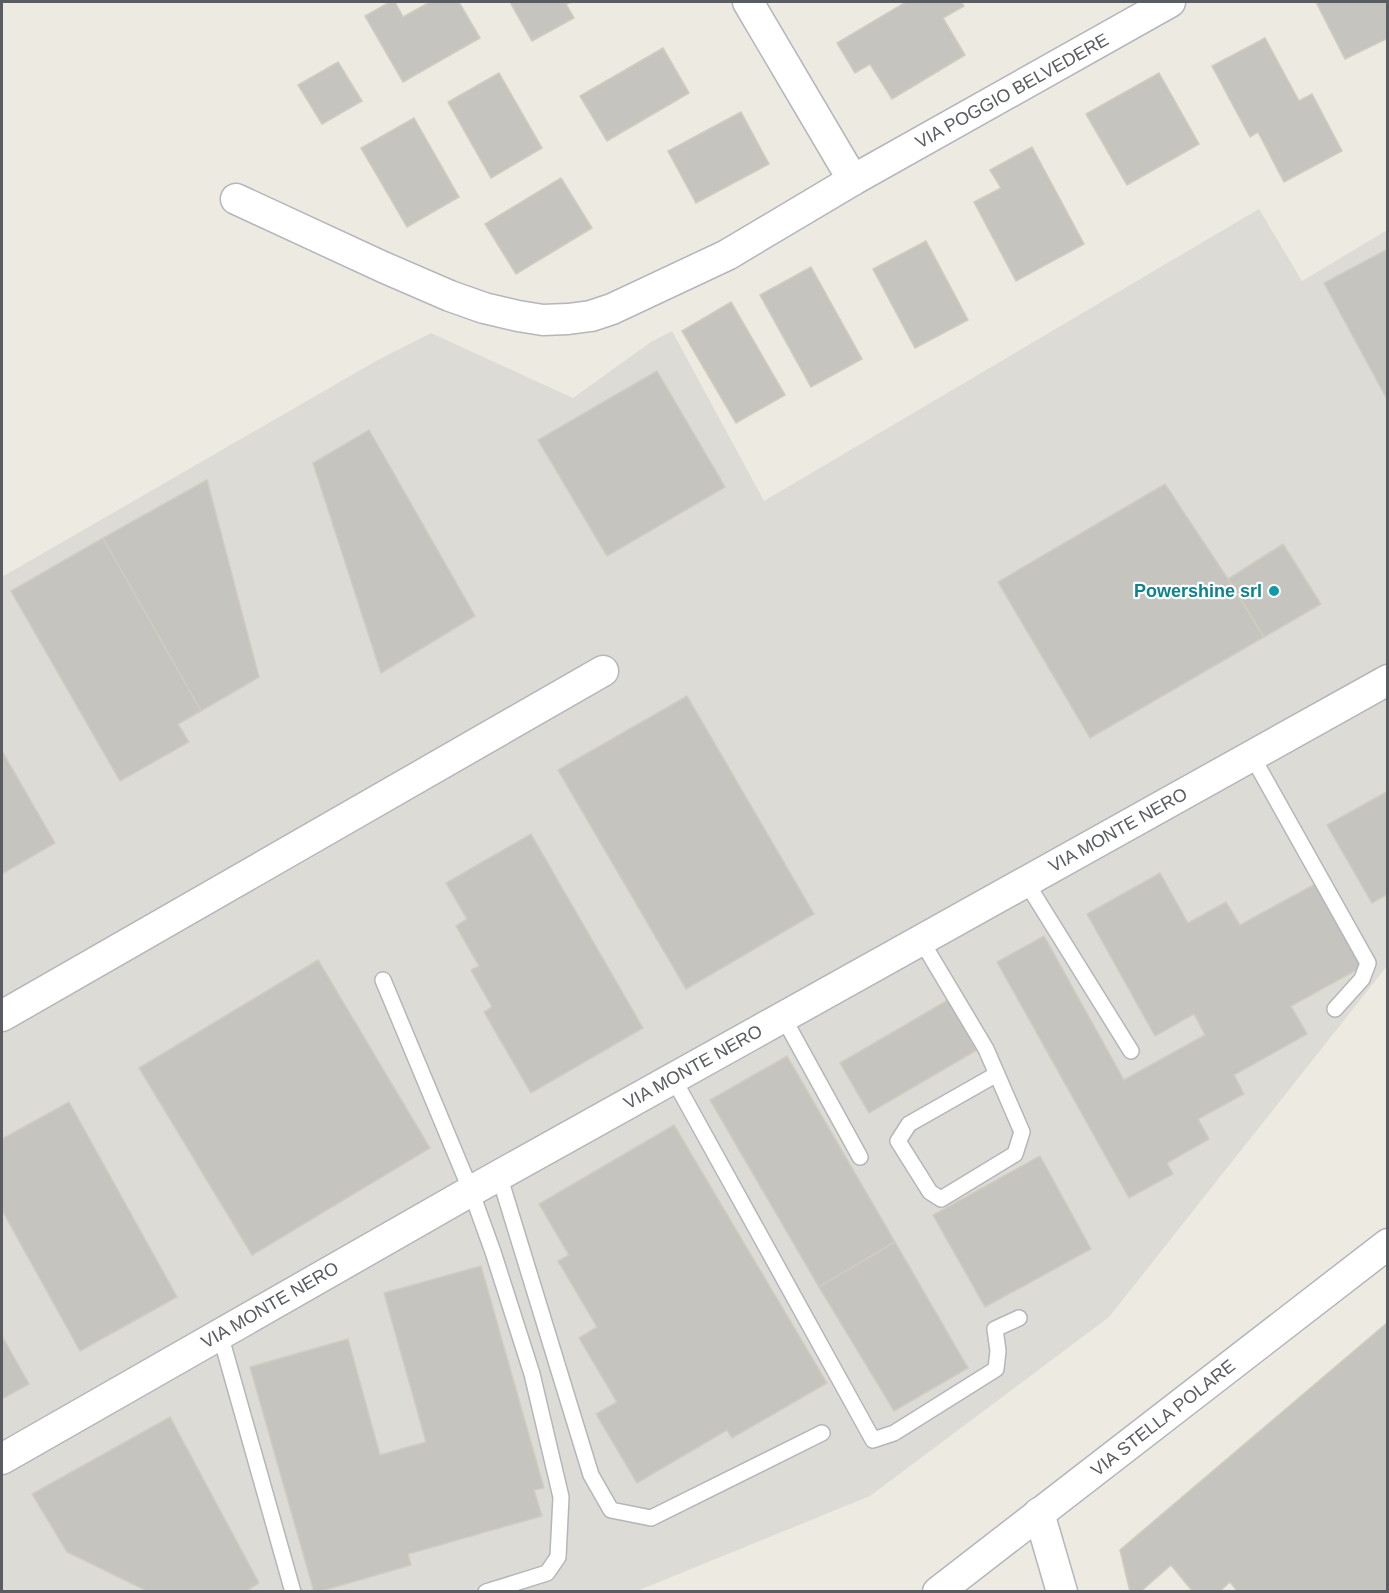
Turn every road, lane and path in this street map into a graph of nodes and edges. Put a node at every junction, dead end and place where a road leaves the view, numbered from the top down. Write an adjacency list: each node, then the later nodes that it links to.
1 (748, 2): 3 (street)
2 (1170, 2): 3 (street, VIA POGGIO BELVEDERE)
3 (854, 180): 4 (street, VIA POGGIO BELVEDERE)
4 (236, 200)
5 (603, 670): 12 (street)
6 (1388, 680): 7 (street, VIA MONTE NERO)
7 (1252, 756): 8 (street, VIA MONTE NERO); 11 (lane)
8 (1026, 882): 9 (street, VIA MONTE NERO); 14 (lane)
9 (921, 940): 13 (street, VIA MONTE NERO); 15 (lane)
10 (383, 980): 19 (lane)
11 (1335, 1008)
12 (2, 1016)
13 (783, 1017): 16 (street, VIA MONTE NERO); 17 (lane)
14 (1131, 1051)
15 (997, 1074): 15 (lane)
16 (673, 1078): 18 (street, VIA MONTE NERO); 21 (lane)
17 (860, 1157)
18 (499, 1175): 19 (street, VIA MONTE NERO); 23 (lane)
19 (471, 1191): 22 (street, VIA MONTE NERO); 27 (lane)
20 (1388, 1244): 25 (street, VIA STELLA POLARE)
21 (1019, 1318)
22 (220, 1334): 24 (street, VIA MONTE NERO); 26 (lane)
23 (822, 1433)
24 (2, 1459)
25 (1039, 1513): 28 (street, VIA STELLA POLARE); 29 (street)
26 (293, 1592)
27 (486, 1592)
28 (938, 1592)
29 (1062, 1592)

